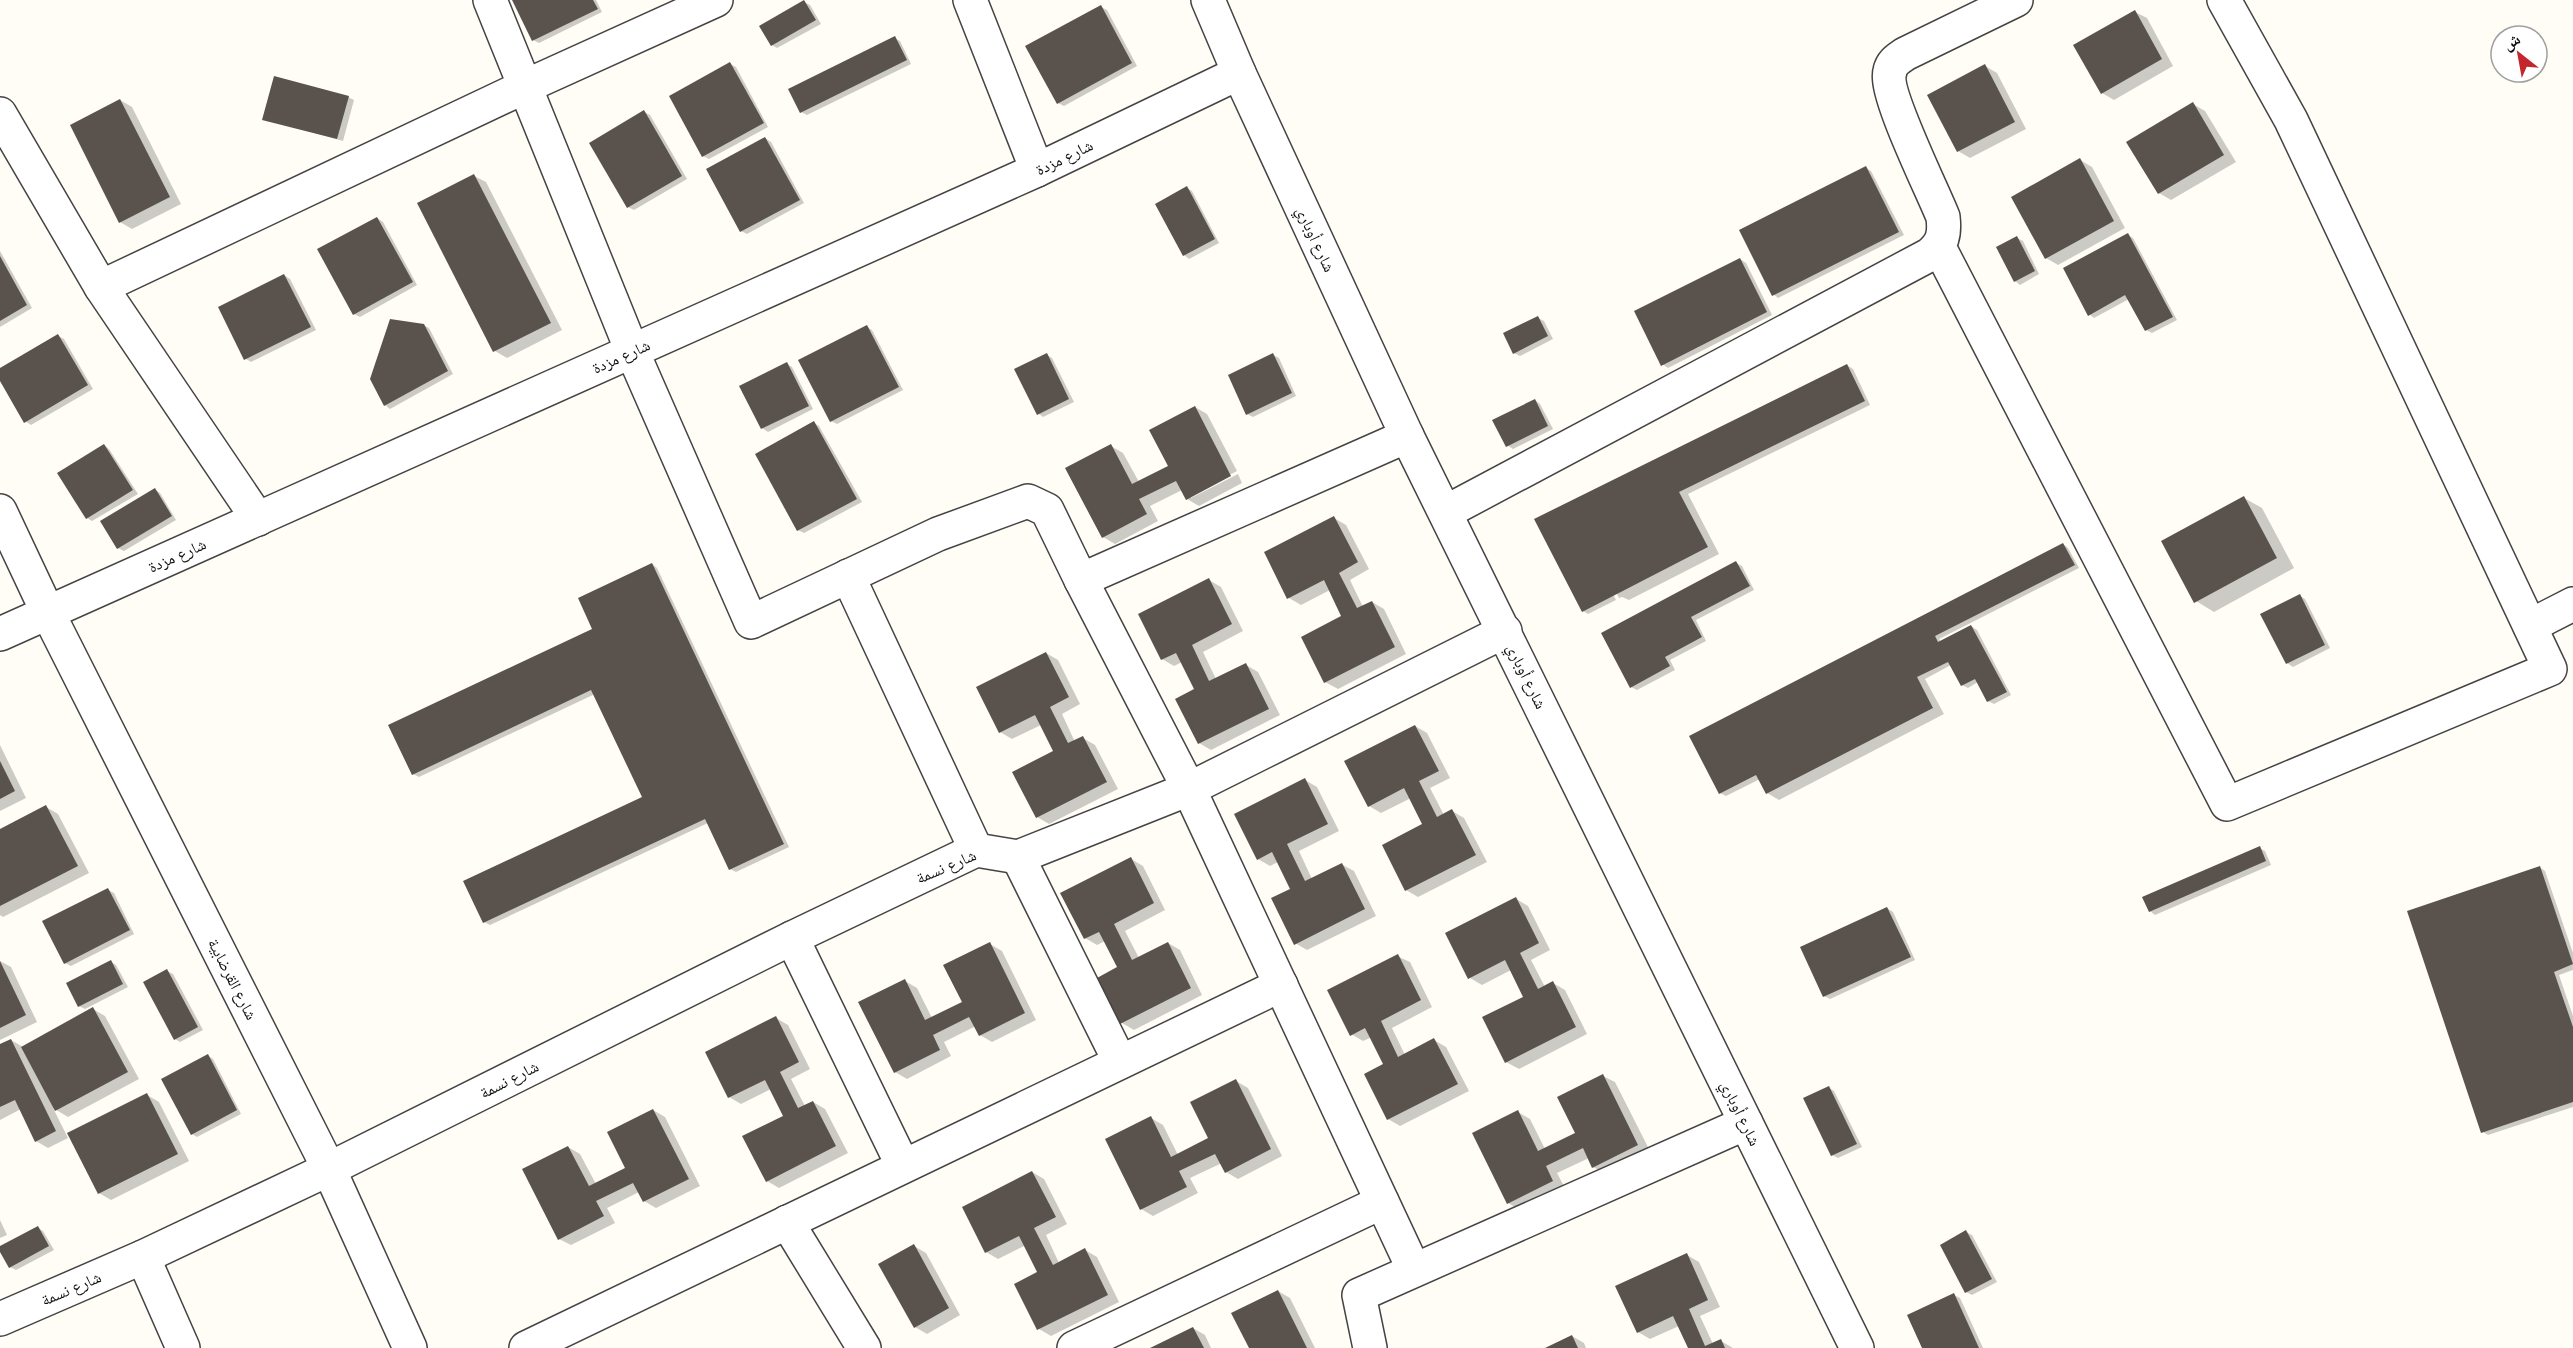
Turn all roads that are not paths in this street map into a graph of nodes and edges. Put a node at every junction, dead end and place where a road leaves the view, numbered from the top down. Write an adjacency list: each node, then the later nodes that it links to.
1 (490, 0): 8 (street)
2 (716, 0): 8 (street)
3 (970, 0): 10 (street)
4 (1208, 0): 7 (street, شارع أوباري)
5 (2016, 0): 11 (street)
6 (2224, 0): 22 (street)
7 (1239, 73): 10 (street, شارع مزدة); 14 (street, شارع أوباري)
8 (524, 87): 12 (street); 13 (street)
9 (0, 114): 12 (street)
10 (1037, 170): 13 (street, شارع مزدة)
11 (1939, 247): 16 (street); 22 (street)
12 (101, 287): 17 (street)
13 (632, 351): 17 (street, شارع مزدة); 18 (street)
14 (1407, 436): 16 (street, شارع أوباري); 19 (street)
15 (0, 511): 21 (street, شارع القرضابية)
16 (1446, 512): 23 (street, شارع أوباري)
17 (258, 519): 21 (street, شارع مزدة)
18 (848, 576): 19 (street); 26 (street)
19 (1081, 580): 25 (street)
20 (2573, 604): 22 (street)
21 (48, 613): 24 (street, شارع مزدة); 33 (street, شارع القرضابية)
22 (2530, 626)
23 (1505, 631): 25 (street); 31 (street, شارع أوباري)
24 (0, 634)
25 (1189, 789): 27 (street); 29 (street)
26 (976, 850): 27 (street, شارع نسمة); 28 (street, شارع نسمة)
27 (1018, 857): 30 (street)
28 (792, 938): 32 (street); 33 (street, شارع نسمة)
29 (1281, 985): 30 (street); 34 (street)
30 (1120, 1062): 32 (street)
31 (1746, 1123): 37 (street); 45 (street, شارع أوباري)
32 (903, 1166): 35 (street)
33 (329, 1169): 36 (street, شارع نسمة); 41 (street, شارع القرضابية)
34 (1382, 1202): 37 (street); 39 (street)
35 (787, 1222): 42 (street); 43 (street)
36 (143, 1257): 38 (street, شارع نسمة); 40 (street)
37 (1414, 1270): 44 (street)
38 (0, 1319)
39 (1094, 1344)
40 (183, 1348)
41 (410, 1348)
42 (526, 1348)
43 (864, 1348)
44 (1370, 1348)
45 (1857, 1348)

